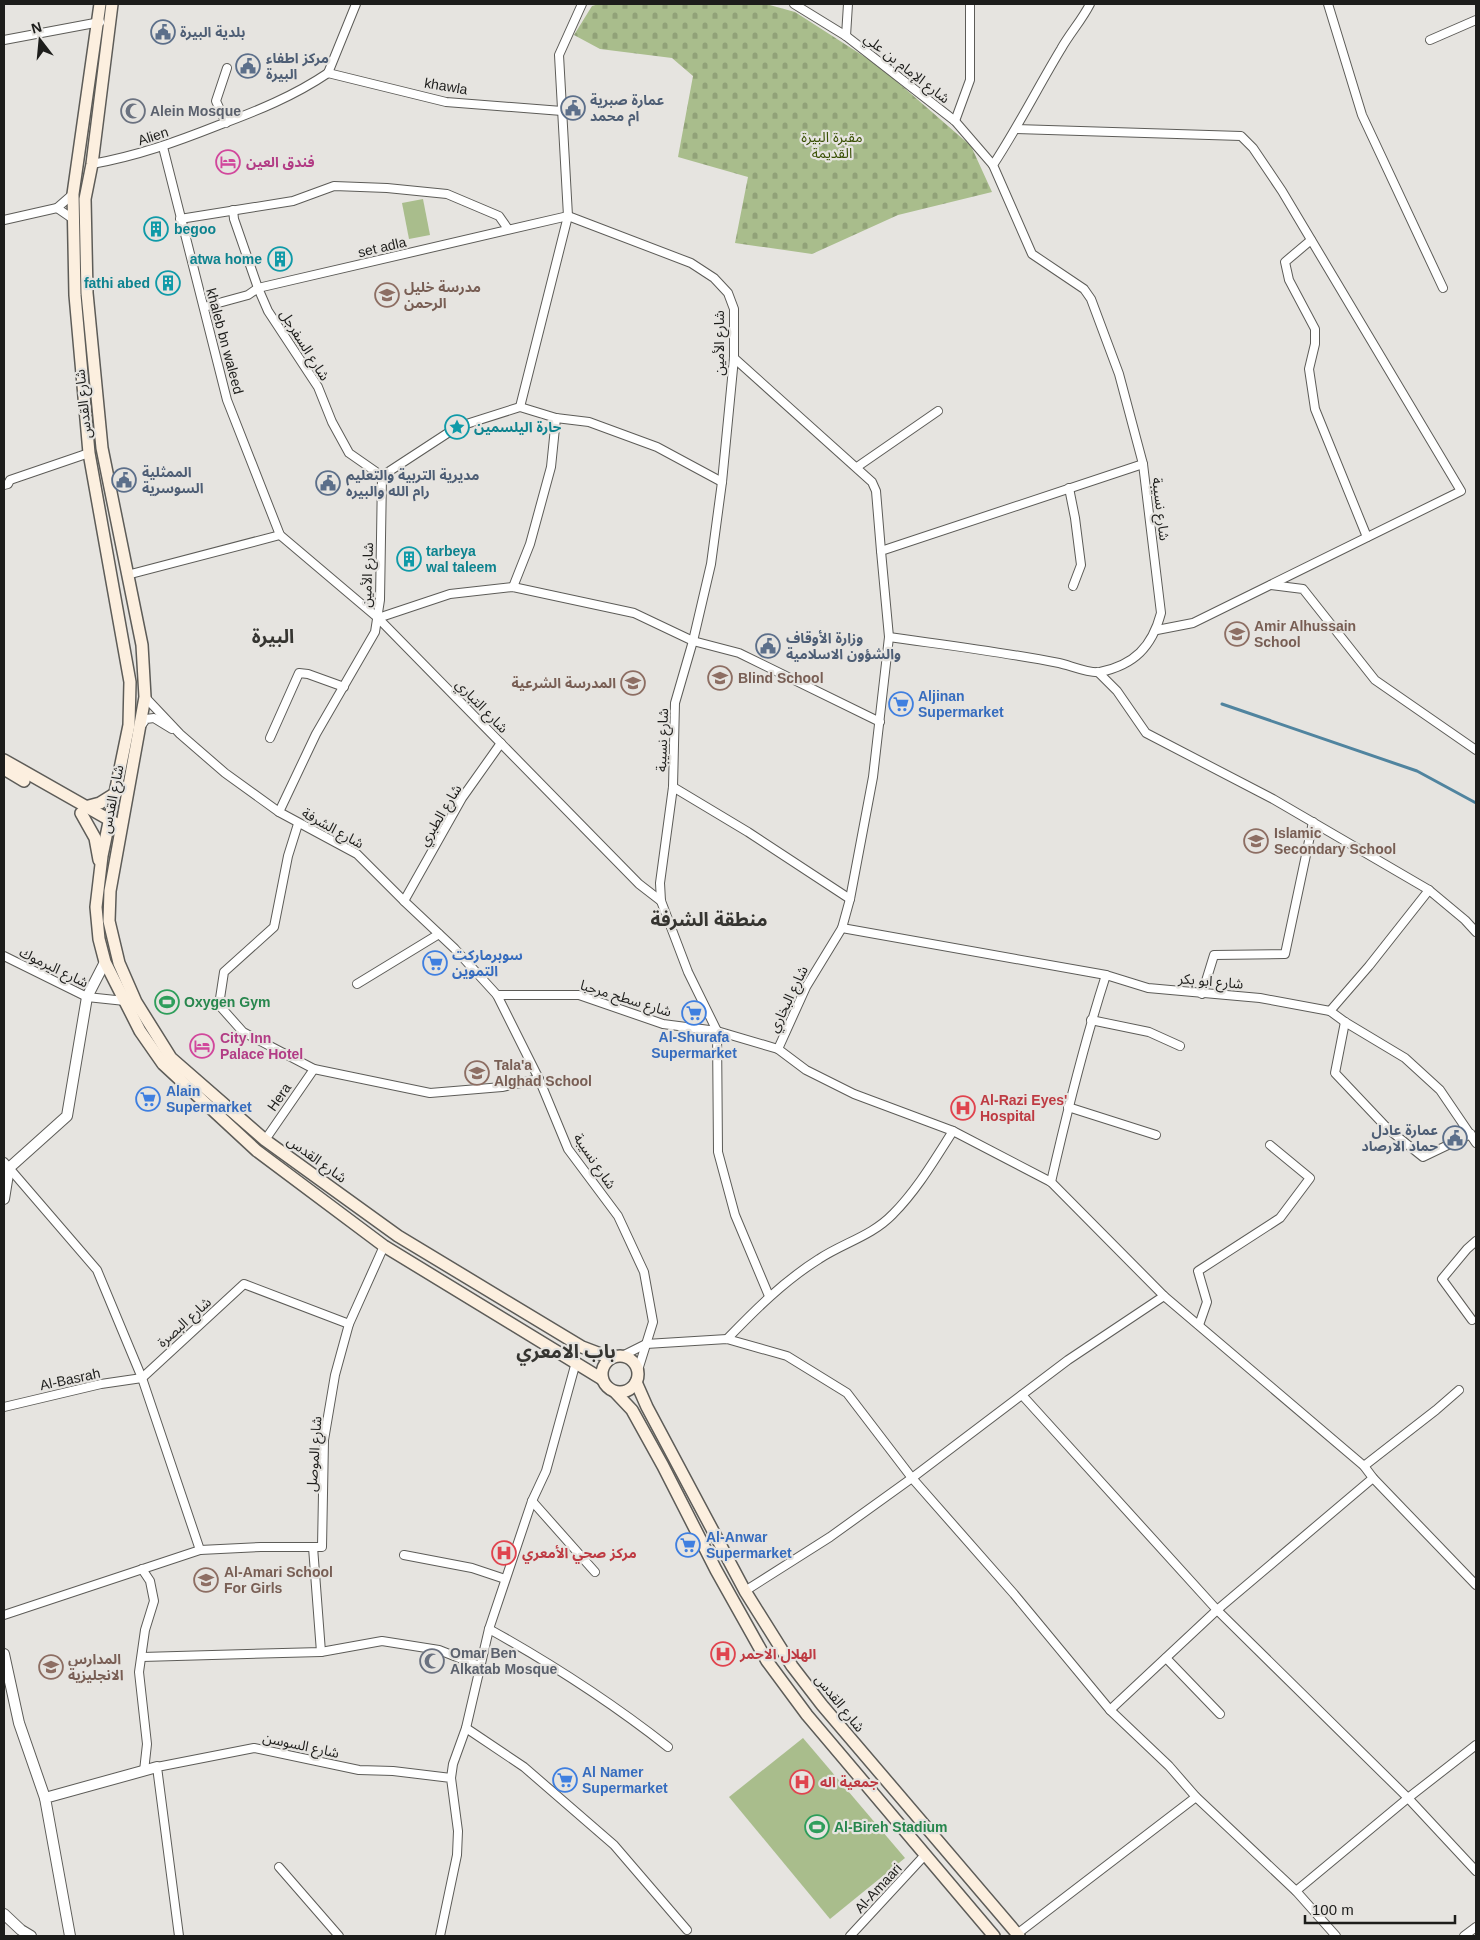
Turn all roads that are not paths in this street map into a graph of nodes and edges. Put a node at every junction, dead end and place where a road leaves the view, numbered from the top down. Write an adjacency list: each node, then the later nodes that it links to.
1 (100, 4): 11 (main road, شارع القدس)
2 (112, 4): 11 (main road, شارع القدس)
3 (356, 4): 16 (street)
4 (582, 4): 17 (street)
5 (794, 4): 12 (street, شارع الإمام بن علي)
6 (848, 4): 12 (street)
7 (970, 4): 18 (street)
8 (1090, 4): 20 (street)
9 (1328, 4): 35 (street)
10 (1476, 20): 14 (street)
11 (104, 23): 13 (street); 22 (main road, شارع القدس); 24 (main road, شارع القدس)
12 (846, 36): 18 (street, شارع الإمام بن علي)
13 (4, 40)
14 (1430, 40)
15 (228, 68): 19 (street)
16 (328, 73): 17 (street, khawla); 19 (street, Alien)
17 (562, 111): 28 (street)
18 (955, 121): 23 (street, شارع الإمام بن علي)
19 (226, 122): 21 (street, Alien)
20 (1016, 129): 23 (street); 33 (street)
21 (163, 147): 22 (street, Alien); 30 (street, khaleb bn waleed)
22 (92, 164): 24 (main road); 41 (main road, شارع القدس)
23 (993, 165): 43 (street, شارع الإمام بن علي)
24 (78, 166): 25 (main road, شارع القدس)
25 (73, 194): 26 (street); 29 (main road, شارع القدس)
26 (56, 208): 29 (street); 31 (street)
27 (233, 210): 30 (street); 32 (street); 34 (street, شارع السفرجل)
28 (568, 216): 32 (street, set adla); 37 (street, شارع الأمين); 38 (street)
29 (73, 219): 42 (main road, شارع القدس)
30 (180, 219): 36 (street, khaleb bn waleed)
31 (4, 220)
32 (508, 229): 34 (street, set adla)
33 (1311, 240): 50 (street); 50 (street)
34 (258, 288): 36 (street, set adla); 45 (street, شارع السفرجل)
35 (1443, 288)
36 (204, 307): 49 (street, khaleb bn waleed)
37 (734, 358): 44 (street); 46 (street, شارع الأمين)
38 (520, 407): 40 (street); 45 (street)
39 (938, 411): 44 (street)
40 (556, 418): 46 (street); 55 (street)
41 (102, 448): 42 (main road); 52 (main road, شارع القدس)
42 (90, 453): 47 (street); 72 (main road, شارع القدس)
43 (1143, 464): 48 (street, شارع نسيبة); 57 (street, شارع نسيبة)
44 (857, 467): 51 (street)
45 (382, 476): 56 (street, شارع الأمين)
46 (722, 482): 59 (street, شارع الأمين)
47 (4, 485)
48 (1069, 488): 51 (street, شارع نسيبة); 54 (street)
49 (280, 535): 52 (street); 56 (street, شارع التباري)
50 (1367, 537): 53 (street)
51 (881, 551): 58 (street)
52 (127, 575): 62 (main road, شارع القدس)
53 (1271, 585): 57 (street); 68 (street)
54 (1073, 586)
55 (513, 587): 56 (street, شارع الأمين); 59 (street, شارع الأمين)
56 (378, 618): 61 (street); 67 (street, شارع التباري)
57 (1157, 630): 60 (street, شارع نسيبة)
58 (889, 637): 60 (street); 63 (street)
59 (693, 641): 63 (street); 71 (street, شارع نسيبة)
60 (1098, 672): 76 (street)
61 (344, 687): 66 (street); 74 (street)
62 (145, 697): 64 (main road, شارع القدس); 65 (street, شارع الشرفة)
63 (880, 722): 81 (street, شارع البخاري)
64 (141, 726): 65 (street); 78 (main road, شارع القدس)
65 (180, 734): 74 (street, شارع الشرفة)
66 (270, 738)
67 (501, 743): 82 (street, شارع الطبري); 83 (street, شارع التباري)
68 (1476, 750)
69 (4, 760): 73 (main road)
70 (4, 769): 73 (main road, شارع القدس)
71 (673, 787): 81 (street); 83 (street, شارع نسيبة)
72 (116, 793): 73 (main road); 75 (main road, شارع القدس)
73 (83, 810): 75 (main road); 79 (main road)
74 (279, 812): 77 (street, شارع الشرفة)
75 (110, 821): 78 (main road); 79 (main road, شارع القدس)
76 (1313, 822): 80 (street); 91 (street)
77 (298, 824): 82 (street, شارع الشرفة); 101 (street)
78 (122, 826): 107 (main road, شارع القدس)
79 (101, 870): 88 (main road, شارع القدس)
80 (1429, 890): 85 (street); 95 (street)
81 (850, 899): 84 (street, شارع البخاري)
82 (404, 901): 86 (street, شارع الشرفة)
83 (661, 901): 98 (street, شارع نسيبة)
84 (842, 928): 89 (street); 100 (street, شارع البخاري)
85 (1476, 932)
86 (439, 934): 90 (street); 92 (street, شارع الشرفة)
87 (4, 956): 93 (street, شارع اليرموك)
88 (105, 962): 93 (street); 94 (main road, شارع القدس)
89 (1106, 975): 91 (street, شارع ابو بكر); 96 (street)
90 (357, 984)
91 (1202, 994): 95 (street, شارع ابو بكر)
92 (497, 995): 98 (street, شارع سطح مرحبا); 102 (street, شارع نسيبة)
93 (86, 997): 94 (street, شارع اليرموك); 111 (street)
94 (124, 1001): 110 (main road, شارع القدس)
95 (1330, 1011): 97 (street, شارع ابو بكر)
96 (1091, 1020): 99 (street); 103 (street)
97 (1345, 1022): 105 (street, شارع ابو بكر); 105 (street)
98 (716, 1032): 100 (street, شارع البخاري); 116 (street)
99 (1180, 1046)
100 (778, 1049): 104 (street)
101 (314, 1068): 102 (street); 107 (street, Hera)
102 (540, 1079): 122 (street, شارع نسيبة)
103 (1068, 1107): 106 (street); 112 (street)
104 (953, 1131): 112 (street); 116 (street)
105 (1471, 1134): 108 (street, شارع ابو بكر)
106 (1156, 1135)
107 (265, 1140): 110 (main road); 123 (main road, شارع القدس)
108 (1476, 1143)
109 (1270, 1144): 120 (street)
110 (257, 1151): 115 (main road, شارع القدس)
111 (6, 1165): 113 (street); 126 (street)
112 (1051, 1182): 117 (street)
113 (4, 1199)
114 (1476, 1241): 118 (street)
115 (384, 1246): 119 (street); 124 (main road, شارع القدس)
116 (769, 1296): 121 (street)
117 (1164, 1296): 120 (street); 130 (street)
118 (1472, 1320)
119 (348, 1324): 126 (street, شارع البصرة); 136 (street, شارع الموصل)
120 (1199, 1325): 132 (street)
121 (727, 1339): 122 (street); 133 (street)
122 (646, 1344): 123 (street); 125 (street, شارع نسيبة)
123 (616, 1357): 125 (main road); 127 (main road)
124 (576, 1362): 127 (main road, شارع القدس); 135 (street)
125 (637, 1376): 129 (main road); 143 (main road, شارع القدس)
126 (142, 1378): 131 (street, Al-Basrah); 137 (street)
127 (602, 1379): 129 (main road)
128 (1459, 1390): 132 (street)
129 (615, 1392): 163 (main road)
130 (1022, 1395): 133 (street); 144 (street)
131 (4, 1407)
132 (1364, 1466): 134 (street)
133 (912, 1478): 143 (street); 152 (street)
134 (1373, 1478): 142 (street); 144 (street)
135 (532, 1501): 140 (street); 141 (street)
136 (313, 1547): 137 (street); 147 (street)
137 (200, 1550): 139 (street)
138 (404, 1555): 141 (street)
139 (142, 1569): 145 (street); 149 (street)
140 (595, 1572)
141 (505, 1579): 146 (street)
142 (1476, 1585)
143 (745, 1591): 170 (main road, شارع القدس)
144 (1217, 1610): 150 (street); 162 (street)
145 (4, 1615)
146 (489, 1629): 151 (street); 156 (street)
147 (321, 1652): 149 (street); 151 (street)
148 (4, 1654): 161 (street)
149 (142, 1657): 158 (street)
150 (1166, 1658): 152 (street); 153 (street)
151 (482, 1667): 154 (street)
152 (1110, 1710): 160 (street)
153 (1220, 1714)
154 (466, 1728): 159 (street); 169 (street)
155 (1476, 1745): 162 (street)
156 (668, 1747)
157 (157, 1767): 158 (street); 159 (street, شارع السوسن); 173 (street)
158 (144, 1771): 161 (street)
159 (451, 1778): 175 (street)
160 (1196, 1796): 166 (street); 170 (street)
161 (45, 1798): 172 (street)
162 (1408, 1798): 165 (street); 166 (street)
163 (924, 1856): 176 (street, Al-Amaari); 177 (main road)
164 (279, 1867): 174 (street)
165 (1476, 1871)
166 (1296, 1891): 178 (street)
167 (4, 1914): 171 (street)
168 (1476, 1927): 179 (street)
169 (687, 1930)
170 (1018, 1935)
171 (31, 1936)
172 (70, 1936)
173 (179, 1936)
174 (339, 1936)
175 (440, 1936)
176 (850, 1936)
177 (994, 1936)
178 (1336, 1936)
179 (1464, 1936)

